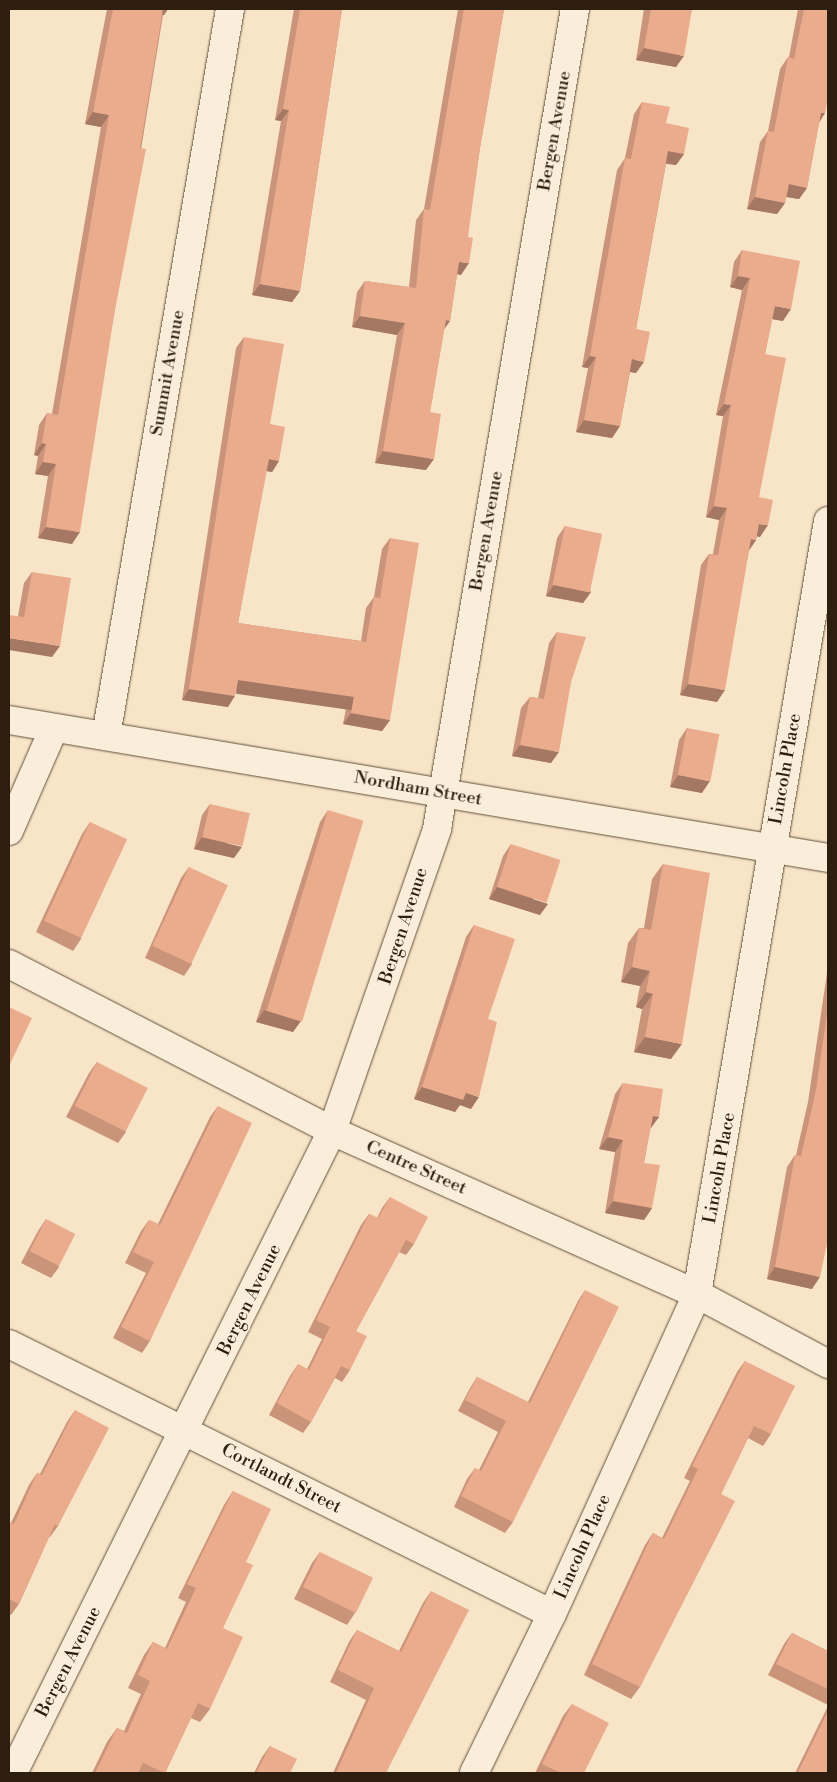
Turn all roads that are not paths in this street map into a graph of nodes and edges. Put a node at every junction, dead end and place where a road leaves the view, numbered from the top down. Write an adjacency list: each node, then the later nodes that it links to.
1 (230, 9): 6 (street, Summit Avenue)
2 (575, 9): 7 (street, Bergen Avenue)
3 (828, 521): 9 (street, Lincoln Place)
4 (9, 720): 5 (street, Nordham Street)
5 (54, 728): 6 (street, Nordham Street); 8 (street)
6 (106, 736): 7 (street, Nordham Street)
7 (443, 794): 9 (street, Nordham Street); 12 (street, Bergen Avenue)
8 (9, 831)
9 (772, 849): 10 (street, Nordham Street); 13 (street, Lincoln Place)
10 (828, 858)
11 (9, 964): 12 (street, Centre Street)
12 (332, 1131): 13 (street, Centre Street); 16 (street, Bergen Avenue)
13 (696, 1294): 15 (street, Centre Street); 17 (street, Lincoln Place)
14 (9, 1344): 16 (street, Cortlandt Street)
15 (828, 1364)
16 (186, 1431): 17 (street, Cortlandt Street); 18 (street, Bergen Avenue)
17 (552, 1614): 19 (street, Lincoln Place)
18 (13, 1773)
19 (474, 1773)

